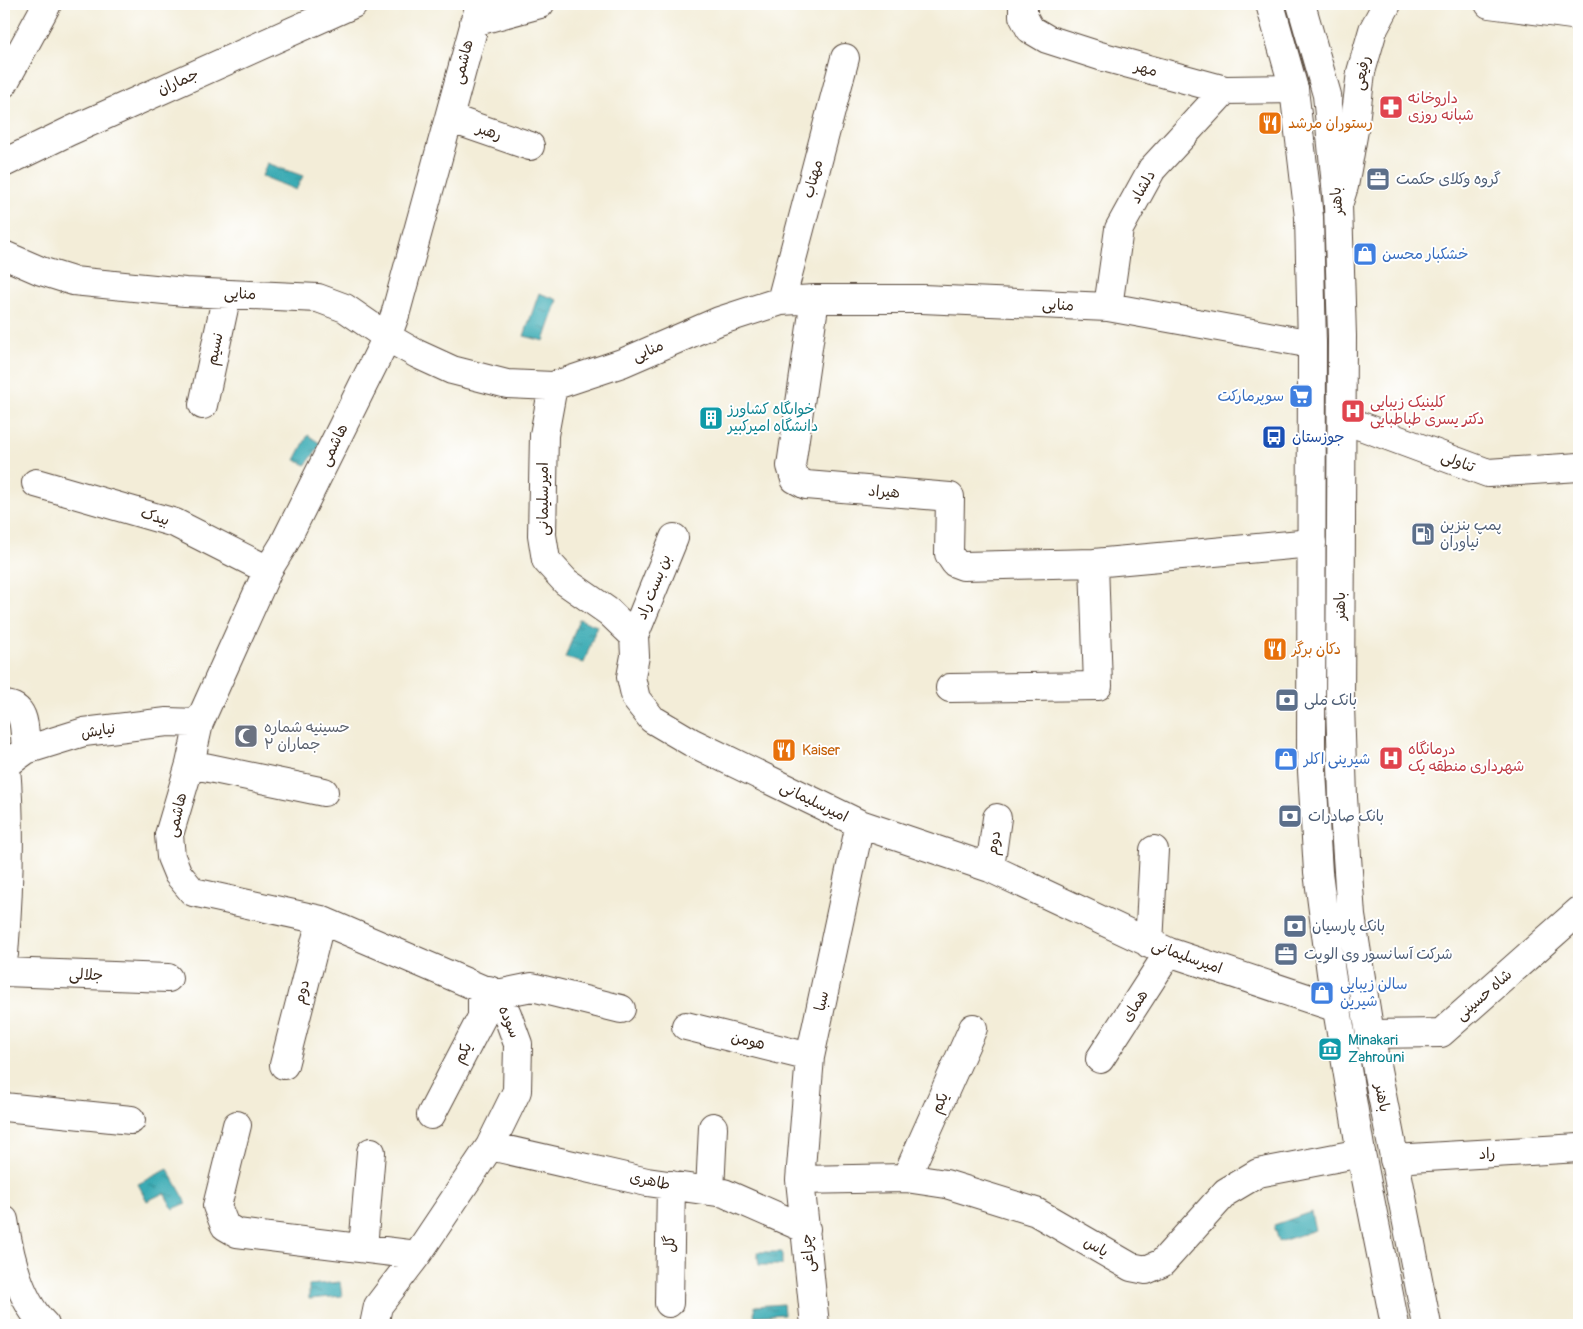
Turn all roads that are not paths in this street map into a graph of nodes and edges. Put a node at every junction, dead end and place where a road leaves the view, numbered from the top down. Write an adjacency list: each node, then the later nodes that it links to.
1 (47, 4): 12 (street)
2 (353, 4): 17 (street, جماران)
3 (540, 4): 9 (street)
4 (1023, 4): 14 (street, مهر)
5 (1270, 4): 13 (street, باهنر)
6 (1301, 4): 18 (street, باهنر)
7 (1387, 4): 18 (street, رفیعی)
8 (1489, 4): 10 (street)
9 (477, 13): 15 (street, هاشمی)
10 (1579, 16)
11 (845, 58): 22 (street, مهتاب)
12 (4, 79)
13 (1294, 89): 14 (street, مهر); 25 (street, باهنر)
14 (1225, 90): 23 (street, دلشاد)
15 (449, 118): 16 (street, رهبر); 24 (street, هاشمی)
16 (530, 146)
17 (4, 163)
18 (1338, 206): 28 (street, باهنر)
19 (4, 255): 20 (street, منایی)
20 (227, 294): 24 (street, منایی); 27 (street, نسیم)
21 (815, 299): 22 (street, منایی); 23 (street, منایی); 33 (street, هیراد)
22 (781, 301): 26 (street, منایی)
23 (1108, 307): 25 (street, منایی)
24 (388, 337): 26 (street, منایی); 34 (street, هاشمی)
25 (1312, 344): 32 (street, باهنر)
26 (553, 386): 35 (street, امیرسلیمانی)
27 (203, 405)
28 (1342, 419): 29 (street, تناولی); 58 (street, باهنر)
29 (1579, 467)
30 (36, 483): 34 (street, بیدک)
31 (674, 538): 35 (street, بن بست راد)
32 (1312, 543): 33 (street, هیراد); 54 (street, باهنر)
33 (1094, 563): 36 (street)
34 (268, 570): 38 (street, هاشمی)
35 (634, 636): 43 (street, امیرسلیمانی)
36 (950, 688)
37 (4, 705): 39 (street)
38 (199, 723): 39 (street, نیایش); 40 (street, هاشمی)
39 (12, 761): 46 (street)
40 (190, 764): 41 (street); 48 (street, هاشمی)
41 (324, 792)
42 (997, 818): 45 (street, دوم)
43 (860, 824): 45 (street, امیرسلیمانی); 59 (street, سبا)
44 (1154, 850): 49 (street)
45 (990, 868): 49 (street, امیرسلیمانی)
46 (6, 886): 50 (street)
47 (1579, 911): 58 (street, شاه حسینی)
48 (321, 920): 53 (street); 61 (street, دوم)
49 (1159, 948): 54 (street, امیرسلیمانی); 60 (street, همای)
50 (4, 954)
51 (4, 972): 52 (street, جلالی)
52 (168, 978)
53 (489, 992): 55 (street); 63 (street, یکم); 67 (street, سوده)
54 (1337, 1008): 70 (street, باهنر)
55 (621, 1009)
56 (686, 1026): 59 (street, هومن)
57 (973, 1028): 72 (street, یکم)
58 (1370, 1034): 71 (street, باهنر)
59 (810, 1057): 73 (street, سبا)
60 (1100, 1059)
61 (284, 1065)
62 (4, 1108): 64 (street)
63 (431, 1115)
64 (131, 1120)
65 (238, 1126): 78 (street)
66 (713, 1127): 75 (street)
67 (490, 1146): 74 (street, طاهری); 79 (street, سوده)
68 (1579, 1148): 71 (street, راد)
69 (371, 1152): 78 (street)
70 (1361, 1153): 72 (street, یاس); 84 (street, باهنر)
71 (1394, 1159): 85 (street, باهنر)
72 (906, 1178): 73 (street, یاس)
73 (800, 1180): 77 (street, چراغی)
74 (671, 1186): 75 (street, طاهری); 80 (street, گل)
75 (710, 1191): 77 (street, طاهری)
76 (4, 1225): 81 (street)
77 (806, 1229): 83 (street, چراغی)
78 (363, 1248): 79 (street)
79 (417, 1255): 82 (street, سوده)
80 (669, 1303)
81 (31, 1322)
82 (374, 1325)
83 (815, 1325)
84 (1395, 1325)
85 (1427, 1325)

